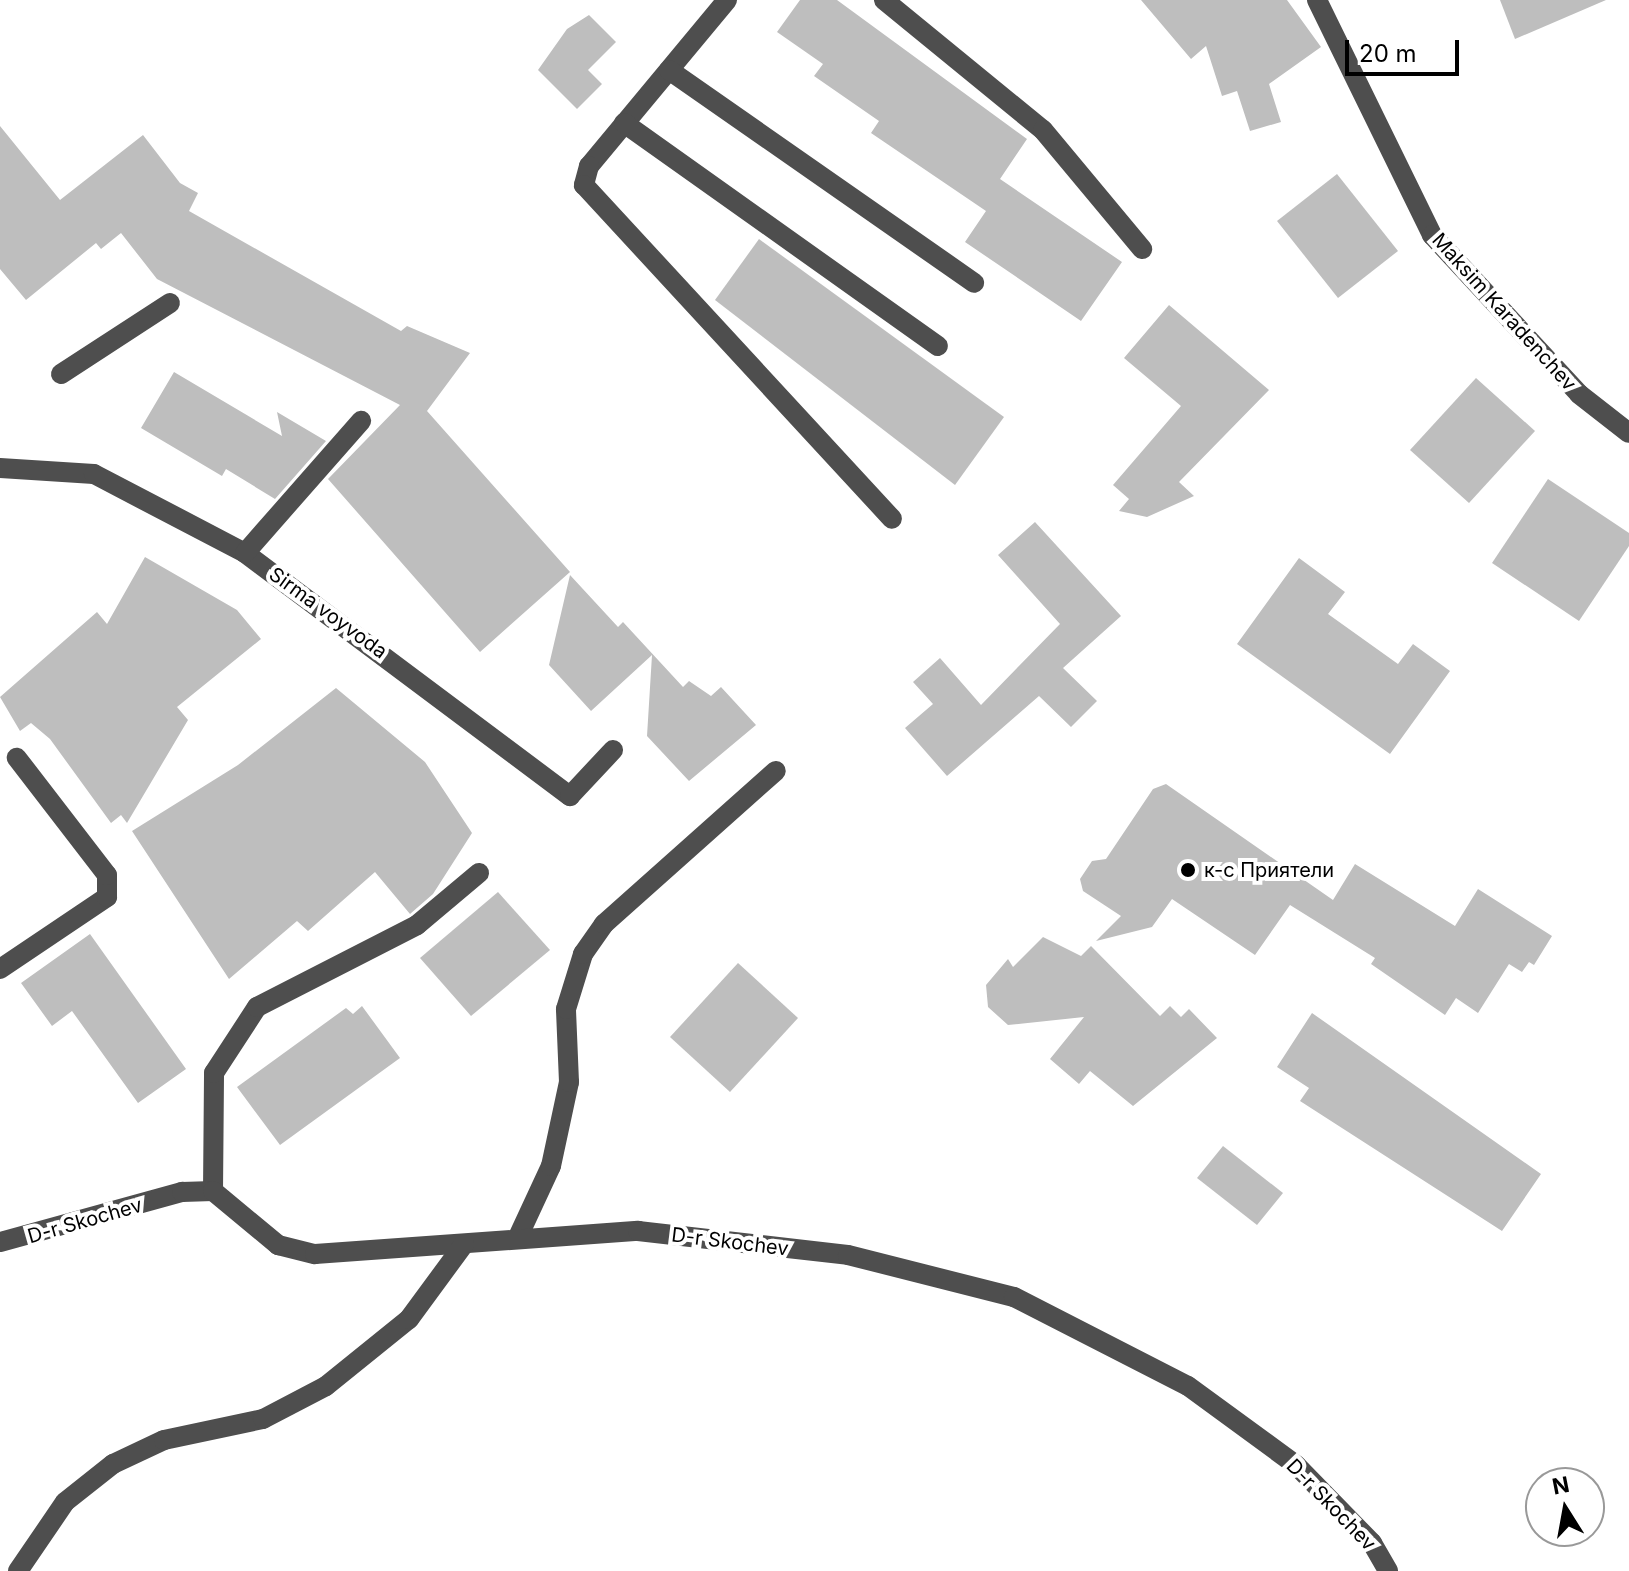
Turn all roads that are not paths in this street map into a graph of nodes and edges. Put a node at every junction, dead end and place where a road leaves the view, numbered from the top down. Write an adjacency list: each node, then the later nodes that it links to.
1 (727, 0): 4 (street)
2 (884, 0): 6 (street)
3 (1317, 0): 12 (street, Maksim Karadenchev)
4 (669, 70): 5 (street); 7 (street)
5 (624, 123): 9 (street); 14 (street)
6 (1142, 249)
7 (974, 283)
8 (170, 303): 10 (street)
9 (938, 346)
10 (61, 374)
11 (361, 421): 15 (street)
12 (1629, 433)
13 (0, 468): 15 (street, Sirma voyvoda)
14 (892, 519)
15 (245, 553): 16 (street, Sirma voyvoda)
16 (613, 750)
17 (17, 758): 20 (street)
18 (776, 771): 22 (street)
19 (479, 873): 21 (street)
20 (0, 969)
21 (213, 1191): 23 (street, D-r Skochev); 24 (street, D-r Skochev)
22 (518, 1237): 24 (street, D-r Skochev); 26 (street, D-r Skochev)
23 (0, 1242)
24 (464, 1244): 25 (street)
25 (18, 1571)
26 (1388, 1571)

